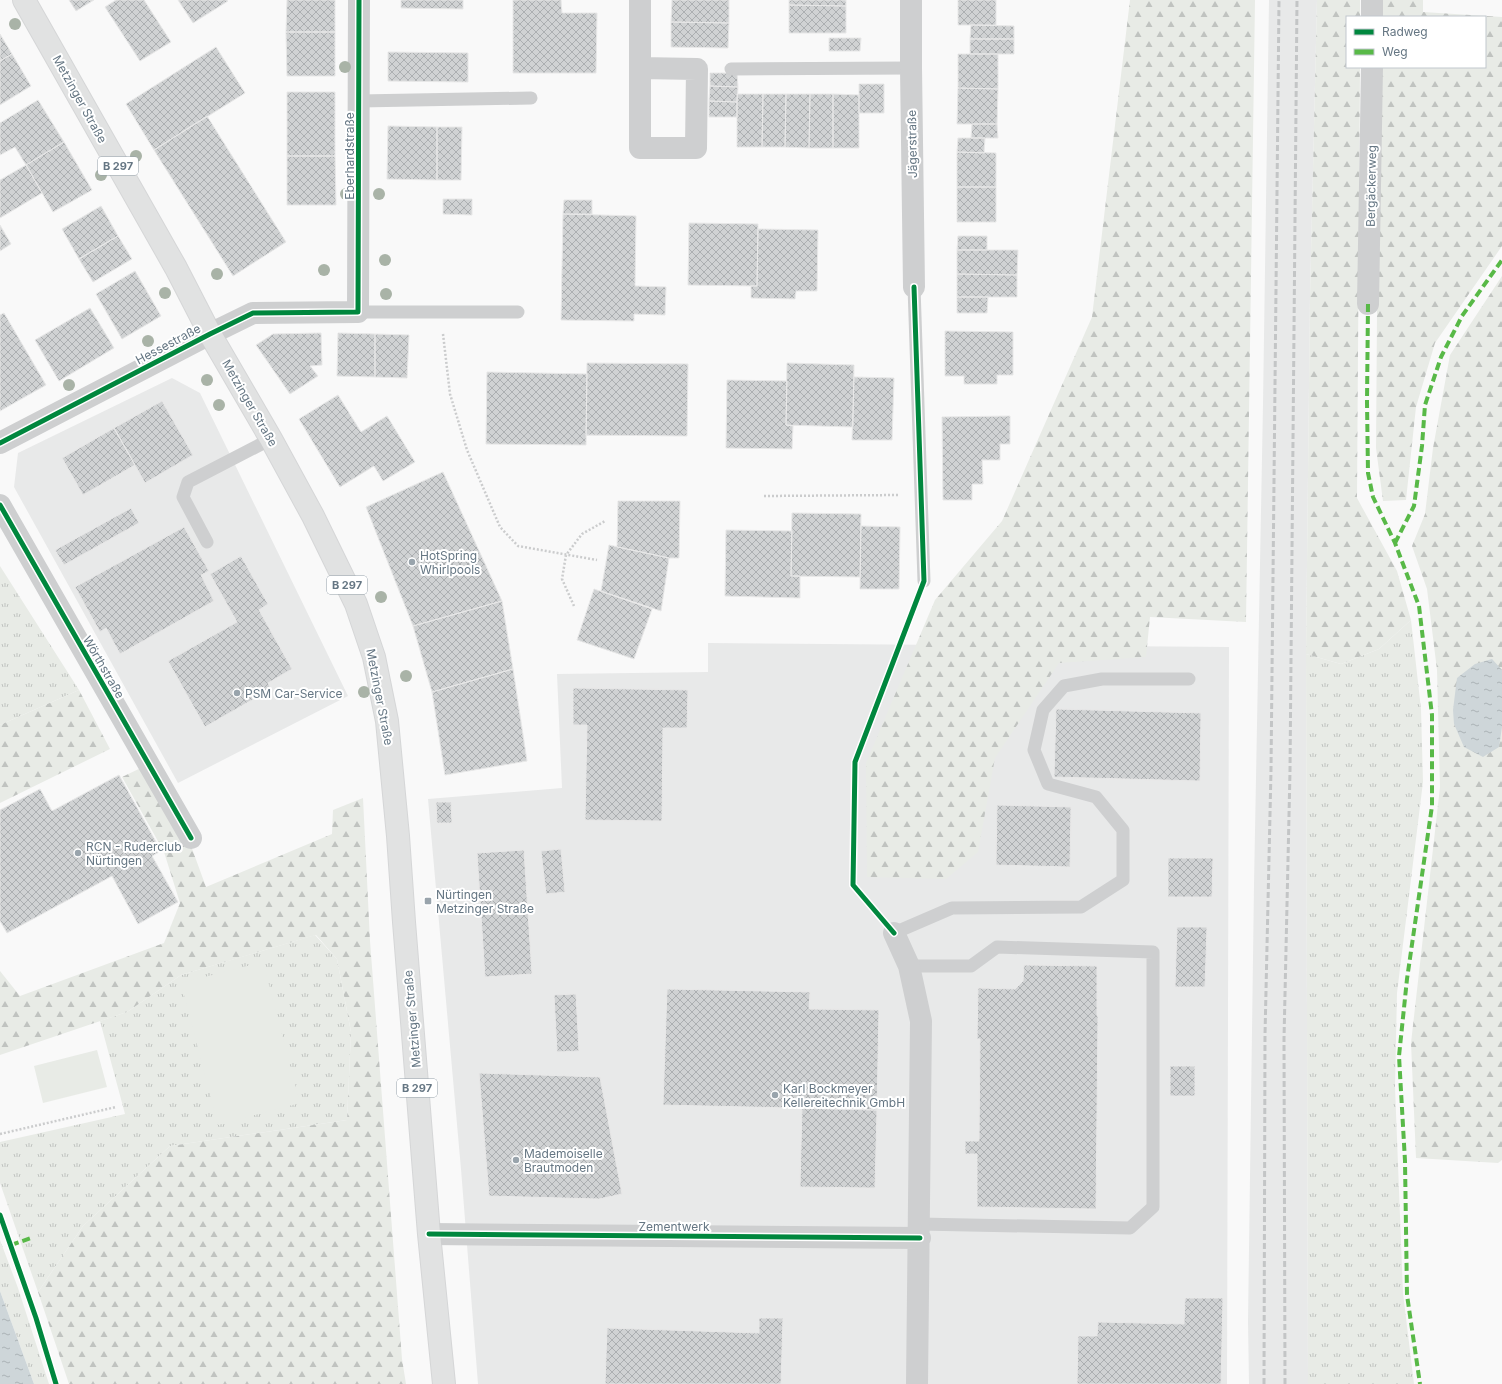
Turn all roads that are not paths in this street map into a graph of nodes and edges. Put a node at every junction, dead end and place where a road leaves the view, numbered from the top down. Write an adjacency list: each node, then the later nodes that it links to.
1 (24, 0): 17 (main road, Metzinger Straße / B 297)
2 (359, 0): 12 (street, Eberhardstraße)
3 (640, 0): 7 (street)
4 (912, 0): 8 (street, Jägerstraße)
5 (1372, 0): 6 (street)
6 (1372, 16)
7 (640, 68)
8 (911, 68): 10 (lane); 13 (street, Jägerstraße)
9 (1372, 68): 14 (street, Bergäckerweg)
10 (730, 69)
11 (531, 98): 12 (lane)
12 (359, 100): 15 (street, Eberhardstraße)
13 (914, 287): 22 (lane)
14 (1368, 304)
15 (358, 312): 16 (lane, Hessestraße); 17 (street, Hessestraße)
16 (518, 312)
17 (210, 334): 18 (main road, Metzinger Straße / B 297); 19 (street, Hessestraße)
18 (271, 439): 21 (lane); 28 (main road, Metzinger Straße / B 297)
19 (0, 443)
20 (0, 505): 24 (street, Wörthstraße)
21 (206, 542)
22 (924, 581)
23 (1189, 680): 25 (lane)
24 (191, 838)
25 (894, 933): 26 (street)
26 (908, 966): 27 (street); 27 (lane)
27 (919, 1231): 28 (street, Zementwerk); 30 (street)
28 (429, 1234): 29 (main road, Metzinger Straße / B 297)
29 (444, 1384)
30 (917, 1384)

